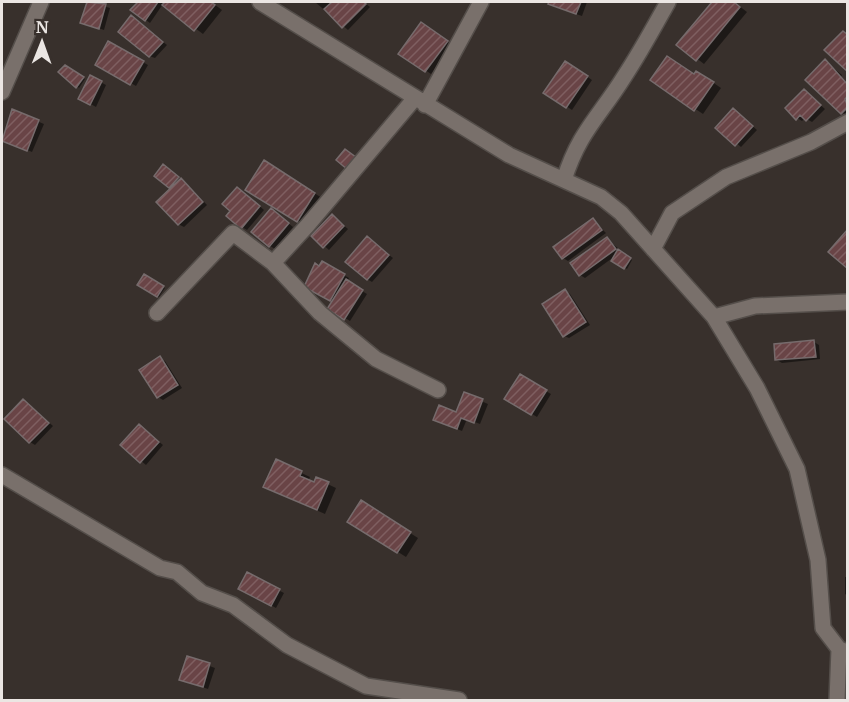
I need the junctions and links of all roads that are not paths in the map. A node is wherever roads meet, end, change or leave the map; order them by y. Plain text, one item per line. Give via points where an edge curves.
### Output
1 (41, 2) edge
2 (260, 2) edge
3 (481, 2) edge
4 (668, 2) edge
5 (2, 92) edge
6 (420, 101) junction
7 (848, 122) edge
8 (564, 180) junction
9 (653, 249) junction
10 (273, 263) junction
11 (848, 302) edge
12 (157, 314) dead end
13 (714, 317) junction
14 (438, 390) dead end
15 (2, 474) edge
16 (843, 650) edge
17 (366, 693) edge
18 (459, 700) edge
19 (837, 700) edge

1 - 5 street
2 - 6 street
3 - 6 street
4 - 8 street via 623,79 573,151
6 - 8 street via 509,155
6 - 10 street
7 - 9 street via 811,142 726,177 672,213
8 - 9 street via 601,197
9 - 13 street
10 - 12 street via 233,232
10 - 14 street via 320,313 376,359
11 - 13 street via 755,306
13 - 16 street via 757,388 797,469 818,560 823,628
15 - 17 street via 160,568 177,572 202,593 233,605 287,645
16 - 19 street
17 - 18 street

